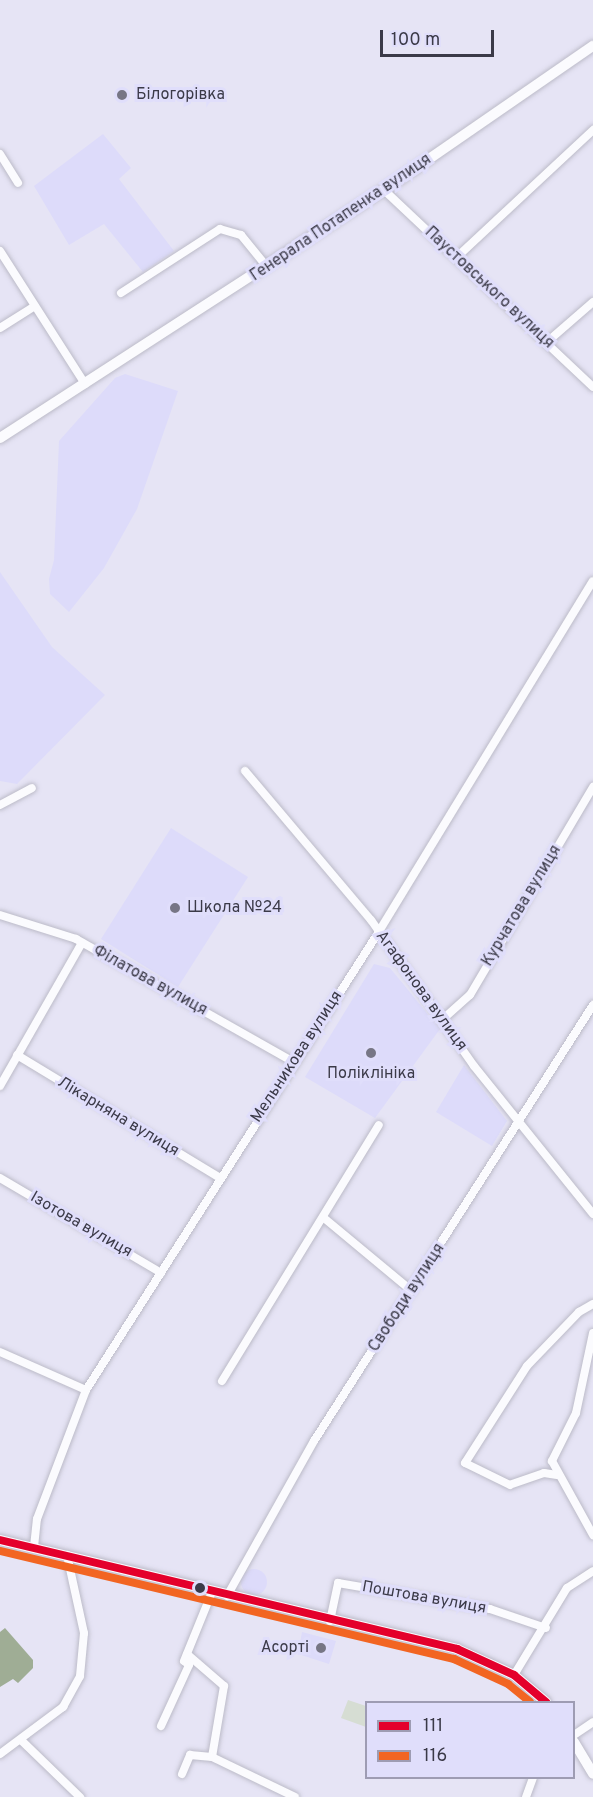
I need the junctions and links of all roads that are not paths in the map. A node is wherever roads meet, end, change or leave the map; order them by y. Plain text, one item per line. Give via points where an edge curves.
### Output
1 (593, 46) edge
2 (593, 129) edge
3 (0, 154) edge
4 (18, 183) dead end
5 (384, 190) junction
6 (0, 251) edge
7 (458, 256) junction
8 (267, 267) junction
9 (121, 293) dead end
10 (593, 302) edge
11 (35, 306) junction
12 (0, 328) edge
13 (547, 342) junction
14 (85, 384) junction
15 (593, 387) edge
16 (0, 438) edge
17 (593, 581) edge
18 (245, 771) dead end
19 (593, 787) edge
20 (32, 788) dead end
21 (0, 804) edge
22 (0, 915) edge
23 (378, 933) junction
24 (82, 943) junction
25 (593, 1005) edge
26 (443, 1019) junction
27 (17, 1055) junction
28 (293, 1062) junction
29 (0, 1086) edge
30 (518, 1122) junction
31 (379, 1125) dead end
32 (0, 1178) edge
33 (220, 1178) junction
34 (593, 1214) edge
35 (324, 1218) junction
36 (161, 1273) junction
37 (412, 1291) junction
38 (593, 1304) edge
39 (593, 1334) edge
40 (0, 1352) edge
41 (222, 1381) dead end
42 (86, 1390) junction
43 (557, 1475) junction
44 (593, 1534) edge
45 (0, 1540) edge
46 (34, 1547) junction
47 (67, 1555) junction
48 (593, 1571) edge
49 (212, 1592) junction
50 (227, 1596) junction
51 (330, 1621) junction
52 (546, 1628) junction
53 (187, 1654) junction
54 (514, 1675) junction
55 (545, 1701) edge
56 (593, 1722) edge
57 (161, 1726) dead end
58 (575, 1734) edge
59 (22, 1741) junction
60 (575, 1745) edge
61 (0, 1754) edge
62 (212, 1758) junction
63 (182, 1774) dead end
64 (593, 1774) edge
65 (533, 1779) edge
66 (80, 1797) edge
67 (295, 1797) edge
68 (526, 1797) edge

1 - 5 main road, Генерала Потапенка вулиця
2 - 7 street
3 - 4 street
5 - 7 street, Паустовського вулиця
5 - 8 main road, Генерала Потапенка вулиця
6 - 11 street
7 - 13 street, Паустовського вулиця
8 - 9 street via 242,236 220,229
8 - 14 main road, Генерала Потапенка вулиця
10 - 13 street
11 - 12 street
11 - 14 street
13 - 15 street, Паустовського вулиця
14 - 16 main road, Генерала Потапенка вулиця
17 - 23 street, Мельникова вулиця
18 - 23 street, Агафонова вулиця
19 - 26 street, Курчатова вулиця via 470,995
20 - 21 street
22 - 24 street, Філатова вулиця
23 - 26 street, Агафонова вулиця
23 - 28 street, Мельникова вулиця
24 - 27 street
24 - 28 street, Філатова вулиця
25 - 30 street, Свободи вулиця
26 - 30 street, Агафонова вулиця
27 - 29 street
27 - 33 street, Лікарняна вулиця
28 - 33 street, Мельникова вулиця
30 - 34 street, Агафонова вулиця
30 - 37 street, Свободи вулиця
31 - 35 street
32 - 36 street, Ізотова вулиця
33 - 36 street, Мельникова вулиця
35 - 37 street
35 - 41 street
36 - 42 street, Мельникова вулиця
37 - 50 street, Свободи вулиця via 314,1441
38 - 43 street via 579,1312 527,1366 465,1463 510,1485 544,1473
39 - 43 street via 576,1413 552,1454
40 - 42 street
42 - 46 street, Мельникова вулиця via 37,1519
43 - 44 street
45 - 46 main road
46 - 47 main road
47 - 49 main road
47 - 59 street via 85,1656 63,1707
48 - 52 street via 567,1588
49 - 50 main road
49 - 53 street
50 - 51 main road
51 - 52 street, Поштова вулиця via 338,1583 490,1609
51 - 54 main road via 457,1649
52 - 54 street
53 - 57 street via 189,1665
53 - 62 street via 224,1686
54 - 55 main road
56 - 58 street
59 - 61 street
59 - 66 street
60 - 64 main road
62 - 63 street via 190,1755
62 - 67 street
65 - 68 street

